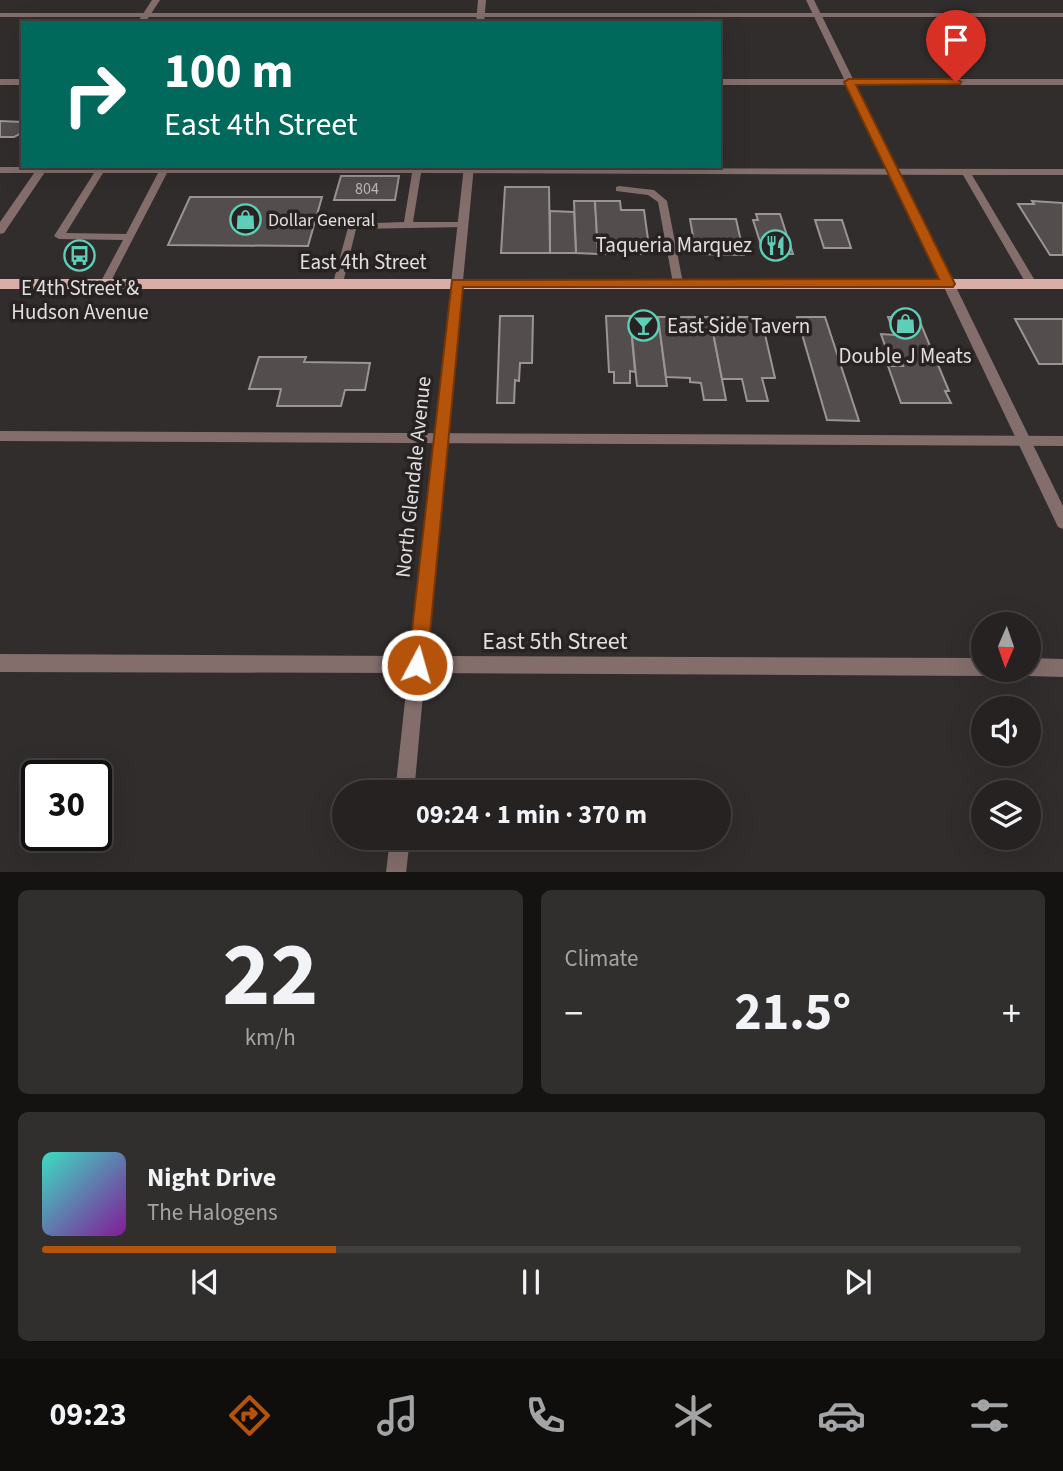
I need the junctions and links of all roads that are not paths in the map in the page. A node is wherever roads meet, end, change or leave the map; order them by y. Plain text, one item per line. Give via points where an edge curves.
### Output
1 (156, 0) edge
2 (482, 0) edge
3 (810, 0) edge
4 (0, 15) edge
5 (817, 15) junction
6 (1063, 15) edge
7 (144, 19) edge
8 (480, 19) edge
9 (0, 82) edge
10 (21, 82) edge
11 (721, 82) edge
12 (849, 82) junction
13 (1063, 82) edge
14 (43, 168) edge
15 (469, 169) edge
16 (0, 170) edge
17 (100, 170) junction
18 (164, 170) junction
19 (417, 171) junction
20 (893, 172) junction
21 (966, 172) junction
22 (1063, 172) edge
23 (619, 189) dead end
24 (461, 225) junction
25 (408, 226) junction
26 (0, 230) edge
27 (129, 237) junction
28 (338, 283) junction
29 (457, 283) junction
30 (678, 283) junction
31 (0, 284) edge
32 (948, 284) junction
33 (1032, 284) junction
34 (1063, 284) edge
35 (104, 285) junction
36 (0, 436) edge
37 (439, 439) junction
38 (1024, 441) junction
39 (1063, 441) edge
40 (1063, 522) edge
41 (0, 663) edge
42 (417, 665) junction
43 (971, 667) edge
44 (1041, 667) edge
45 (1063, 667) edge
46 (405, 780) edge
47 (399, 850) edge
48 (396, 872) edge

1 - 7 street
2 - 8 street
3 - 5 street
4 - 7 lane
5 - 6 lane
5 - 8 lane
5 - 12 street
7 - 8 lane
9 - 10 street
11 - 12 street
12 - 13 street
12 - 20 street
14 - 16 lane
14 - 17 lane
14 - 26 street
15 - 19 lane
15 - 20 lane
15 - 24 street, North Glendale Avenue
17 - 18 lane
17 - 27 lane via 59,236
18 - 19 lane
18 - 27 lane
19 - 25 lane
20 - 21 lane
20 - 32 street
21 - 22 lane
21 - 33 lane
23 - 30 lane via 651,192 662,201
24 - 25 lane
24 - 29 street, North Glendale Avenue
25 - 28 lane via 352,226
27 - 35 lane
28 - 29 main road, East 4th Street
28 - 35 main road, East 4th Street
29 - 30 main road, East 4th Street
29 - 37 street, North Glendale Avenue
30 - 32 main road, East 4th Street
31 - 35 main road, East 4th Street
32 - 33 main road, East 4th Street
32 - 38 street
33 - 34 main road, East 4th Street
36 - 37 lane
37 - 38 lane
37 - 42 street, North Glendale Avenue
38 - 39 lane
38 - 40 street
41 - 42 street, East 5th Street
42 - 43 street, East 5th Street
42 - 46 street, North Glendale Avenue
44 - 45 street
47 - 48 street

